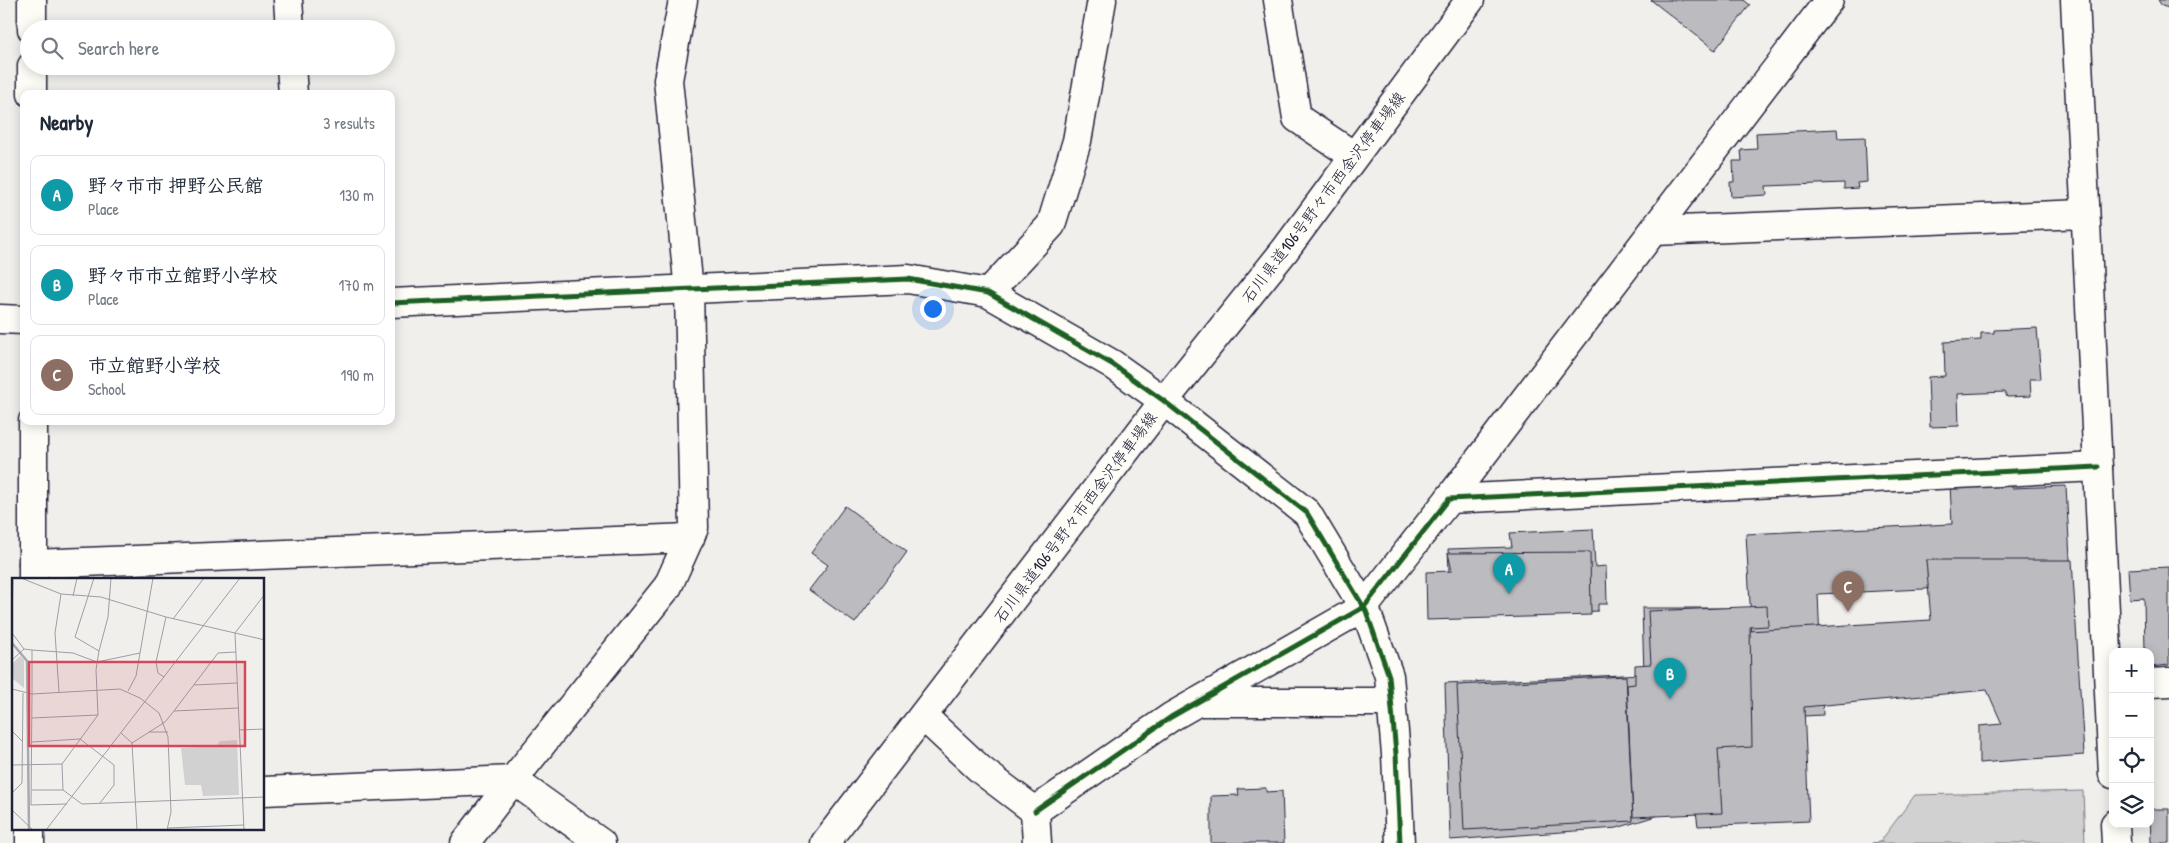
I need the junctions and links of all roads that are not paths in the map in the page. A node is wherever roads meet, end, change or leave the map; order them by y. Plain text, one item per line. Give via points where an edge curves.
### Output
1 (32, 0) edge
2 (288, 0) edge
3 (683, 0) edge
4 (1102, 0) edge
5 (1278, 0) edge
6 (1470, 0) edge
7 (1830, 0) edge
8 (2075, 0) edge
9 (32, 20) edge
10 (289, 20) edge
11 (32, 75) edge
12 (292, 75) edge
13 (32, 90) edge
14 (293, 90) edge
15 (1354, 156) junction
16 (2085, 214) junction
17 (1654, 231) junction
18 (689, 291) junction
19 (988, 293) junction
20 (395, 303) edge
21 (1164, 401) junction
22 (33, 425) edge
23 (2098, 467) junction
24 (1449, 500) junction
25 (690, 538) junction
26 (33, 572) edge
27 (1364, 607) junction
28 (2109, 651) edge
29 (2169, 682) edge
30 (2154, 683) edge
31 (2111, 693) edge
32 (1197, 702) junction
33 (1392, 702) junction
34 (923, 716) junction
35 (2112, 738) edge
36 (513, 780) junction
37 (265, 791) edge
38 (1035, 811) junction
39 (2115, 828) edge
40 (30, 830) edge
41 (30, 843) edge
42 (465, 843) edge
43 (601, 843) edge
44 (825, 843) edge
45 (1037, 843) edge
46 (1400, 843) edge
47 (2116, 843) edge

1 - 9 street
2 - 10 street
3 - 18 street via 668,80
4 - 19 street via 1077,141 1050,226
5 - 15 street via 1297,118
6 - 15 street, 石川県道106号野々市西金沢停車場線
7 - 17 street
8 - 16 street
11 - 13 street
12 - 14 street
15 - 21 street, 石川県道106号野々市西金沢停車場線 via 1285,250
16 - 17 street
16 - 23 street
17 - 24 street
18 - 19 street via 908,279
18 - 20 street
18 - 25 street via 694,528
19 - 21 street via 1112,364
21 - 27 street via 1306,513
21 - 34 street, 石川県道106号野々市西金沢停車場線
22 - 26 street
23 - 24 street
23 - 28 street
24 - 27 street
25 - 26 street
25 - 36 street via 668,586
27 - 32 street
27 - 33 street via 1389,676
29 - 30 street
31 - 35 street
32 - 33 street
32 - 38 street
33 - 46 street
34 - 38 street via 981,770
34 - 44 street, 石川県道106号野々市西金沢停車場線
36 - 37 street
36 - 42 street
36 - 43 street
38 - 45 street
39 - 47 street
40 - 41 street

